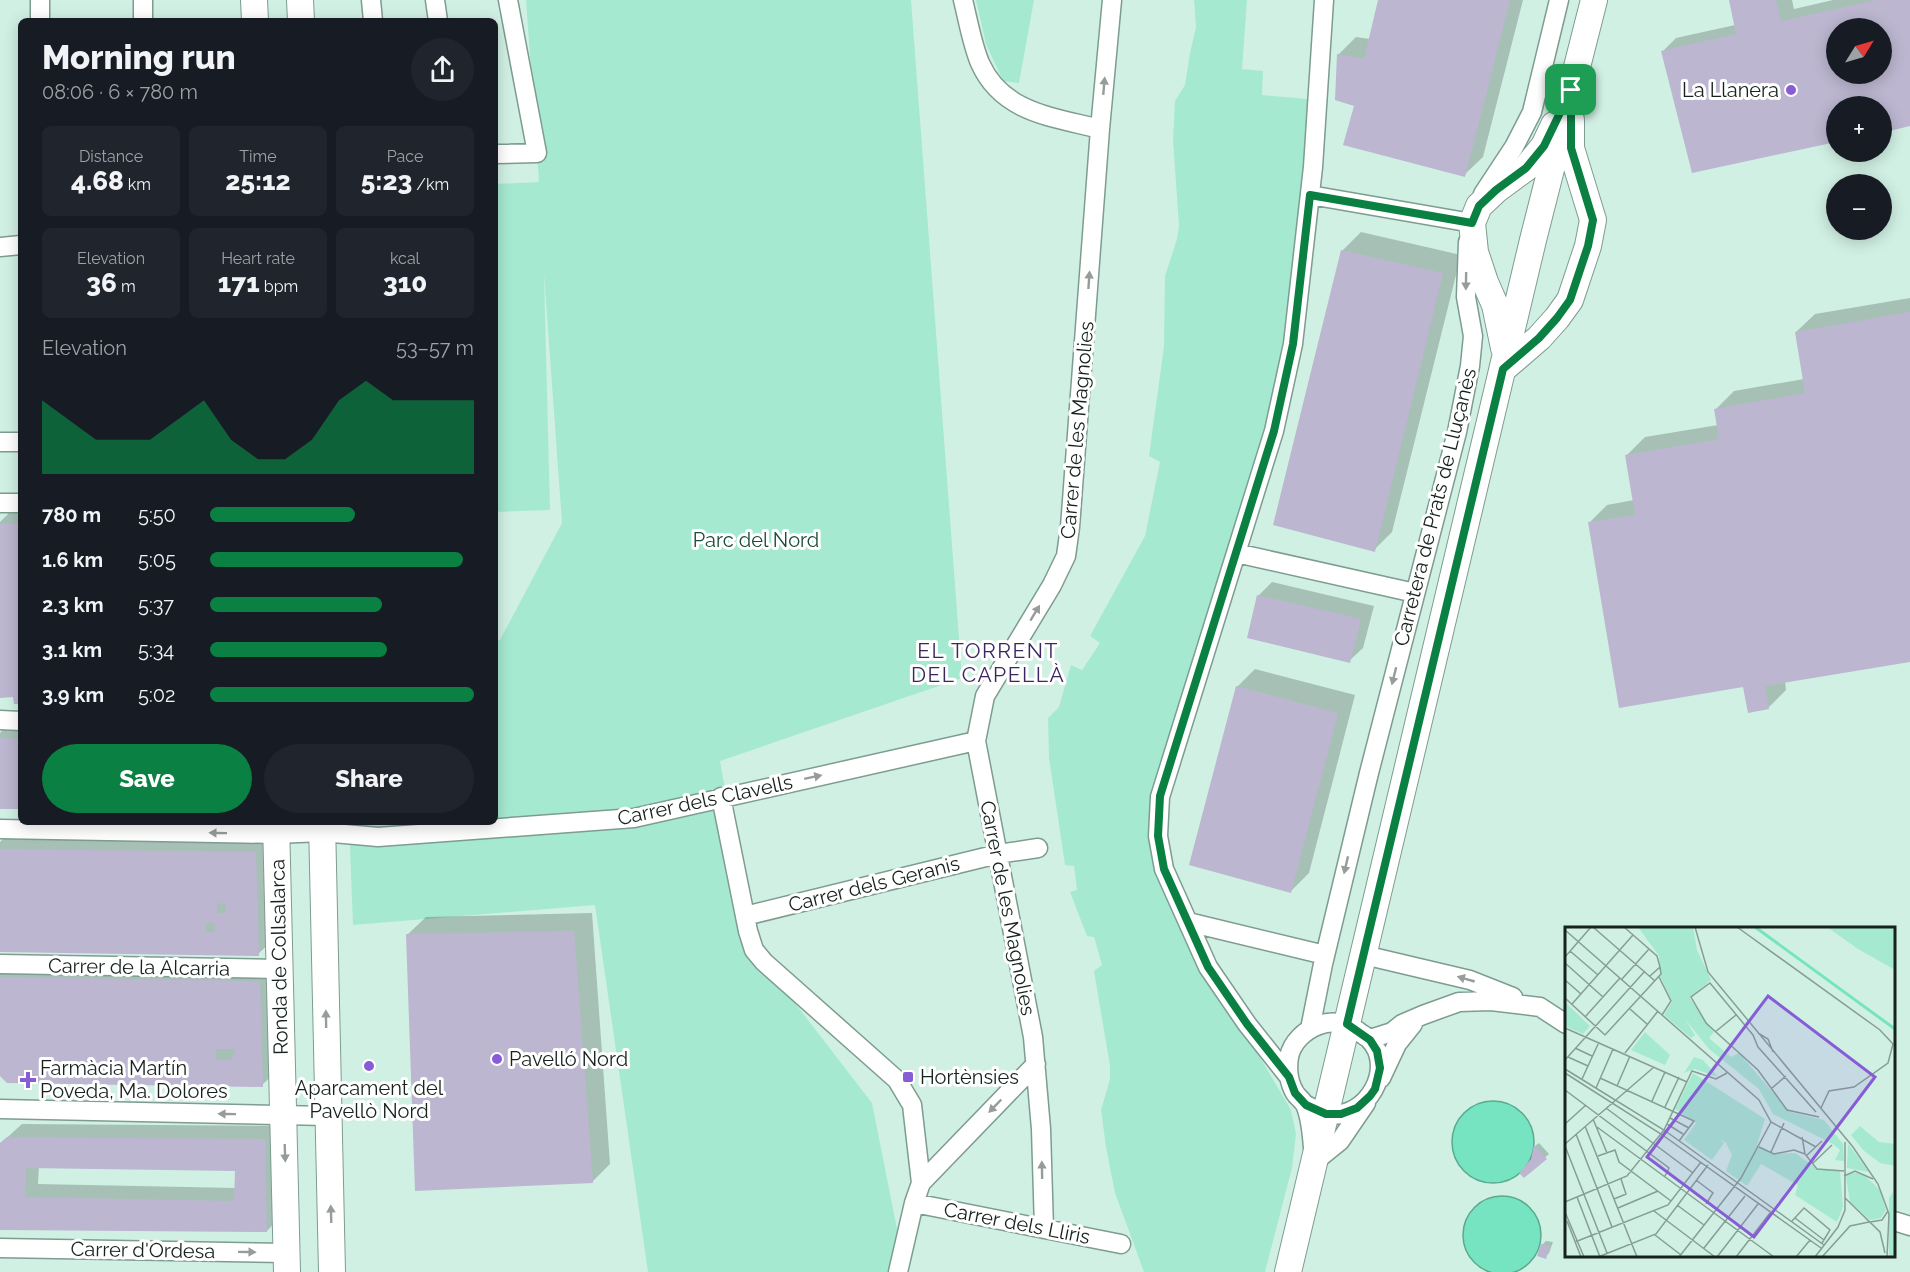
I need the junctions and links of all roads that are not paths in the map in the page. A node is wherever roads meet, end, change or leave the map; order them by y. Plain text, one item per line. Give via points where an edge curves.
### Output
1 (40, 0) edge
2 (143, 0) edge
3 (254, 0) edge
4 (300, 0) edge
5 (371, 0) edge
6 (435, 0) edge
7 (508, 0) edge
8 (963, 0) edge
9 (1112, 0) edge
10 (1324, 0) edge
11 (1559, 0) edge
12 (1594, 0) edge
13 (40, 18) edge
14 (143, 18) edge
15 (255, 18) edge
16 (301, 18) edge
17 (373, 18) edge
18 (438, 18) edge
19 (1571, 90) junction
20 (1100, 129) junction
21 (498, 154) edge
22 (1551, 169) junction
23 (1496, 190) junction
24 (1310, 195) junction
25 (1589, 208) junction
26 (1472, 223) junction
27 (18, 245) edge
28 (0, 248) edge
29 (1503, 369) junction
30 (0, 442) edge
31 (18, 442) edge
32 (0, 503) edge
33 (18, 503) edge
34 (1236, 553) junction
35 (1415, 593) junction
36 (0, 720) edge
37 (18, 720) edge
38 (976, 741) junction
39 (721, 797) junction
40 (322, 827) edge
41 (276, 828) edge
42 (0, 829) edge
43 (1038, 848) dead end
44 (998, 854) junction
45 (746, 916) junction
46 (1188, 922) junction
47 (1325, 955) junction
48 (1364, 955) junction
49 (0, 964) edge
50 (279, 969) junction
51 (1540, 1007) junction
52 (1423, 1015) junction
53 (1565, 1023) edge
54 (1347, 1024) junction
55 (1310, 1029) junction
56 (1370, 1040) junction
57 (1035, 1064) junction
58 (1289, 1077) junction
59 (1373, 1093) junction
60 (0, 1109) edge
61 (1316, 1109) junction
62 (284, 1115) junction
63 (328, 1116) junction
64 (1314, 1162) junction
65 (921, 1183) junction
66 (914, 1203) junction
67 (1895, 1222) edge
68 (1910, 1226) edge
69 (1044, 1229) junction
70 (1121, 1244) dead end
71 (0, 1248) edge
72 (287, 1262) edge
73 (332, 1272) edge
74 (898, 1272) edge
75 (1288, 1272) edge

1 - 13 street
2 - 14 street
3 - 15 street
4 - 16 street
5 - 17 street
6 - 18 street
7 - 21 street via 537,153
8 - 20 street via 979,62 997,90 1015,104 1039,114
20 -> 9 street, Carrer de les Magnolies
10 - 24 street
11 - 26 street, Carretera de Prats de Lluçanès via 1532,112 1474,207
12 - 19 street, Carretera de Prats de Lluçanès
19 - 22 street, Carretera de Prats de Lluçanès
19 - 23 street via 1544,146 1526,168
19 - 25 street via 1571,148
38 -> 20 street, Carrer de les Magnolies via 985,696 1066,556
22 - 23 street via 1534,171
22 - 25 street via 1566,177
22 - 29 street, Carretera de Prats de Lluçanès
23 - 26 street via 1479,206
24 - 26 street
24 - 34 street via 1293,344 1274,431
25 - 29 street via 1593,220 1588,246 1570,300 1539,338
26 - 29 street via 1475,252 1501,327
26 -> 35 street, Carretera de Prats de Lluçanès via 1466,249 1466,297 1473,336 1470,366
27 - 28 street
29 - 48 street, Carretera de Prats de Lluçanès
30 - 31 street
32 - 33 street
34 - 35 street
34 - 46 street via 1160,796 1158,836 1164,869
35 -> 47 street, Carretera de Prats de Lluçanès
36 - 37 street
39 -> 38 street, Carrer dels Clavells
38 - 44 street, Carrer de les Magnolies
39 - 40 street, Carrer dels Clavells via 634,818 378,837
39 - 45 street
40 - 41 street, Carrer dels Clavells
63 -> 40 street
41 -> 42 street, Carrer dels Clavells
41 - 50 street, Ronda de Collsalarca
43 - 44 street, Carrer dels Geranis
44 - 45 street, Carrer dels Geranis
44 - 57 street, Carrer de les Magnolies
45 - 65 street via 754,950 764,962 904,1090 912,1105
46 - 47 street
46 - 58 street via 1208,967
47 - 55 street, Carretera de Prats de Lluçanès
51 -> 48 street via 1470,980
48 - 54 street, Carretera de Prats de Lluçanès
49 - 50 street, Carrer de la Alcarria
50 - 62 street, Ronda de Collsalarca
51 - 52 street via 1459,1002
51 - 53 street
52 - 56 street
52 - 59 street via 1398,1044
54 - 55 street via 1327,1023
54 - 56 street
54 - 61 street, Carretera de Prats de Lluçanès
55 - 58 street, Carretera de Prats de Lluçanès via 1292,1048
56 - 59 street via 1380,1068
57 -> 65 street
69 -> 57 street, Carrer de les Magnolies
58 - 61 street via 1295,1093
59 - 61 street via 1357,1108 1341,1114
59 - 64 street via 1340,1141
62 -> 60 street
61 - 64 street, Carretera de Prats de Lluçanès
62 - 63 street
62 -> 72 street, Ronda de Collsalarca
73 -> 63 street
64 - 75 street, Carretera de Prats de Lluçanès
65 - 66 street
66 - 69 street, Carrer dels Lliris
66 - 74 street
67 - 68 street
69 - 70 street, Carrer dels Lliris
71 -> 72 street, Carrer d'Ordesa

